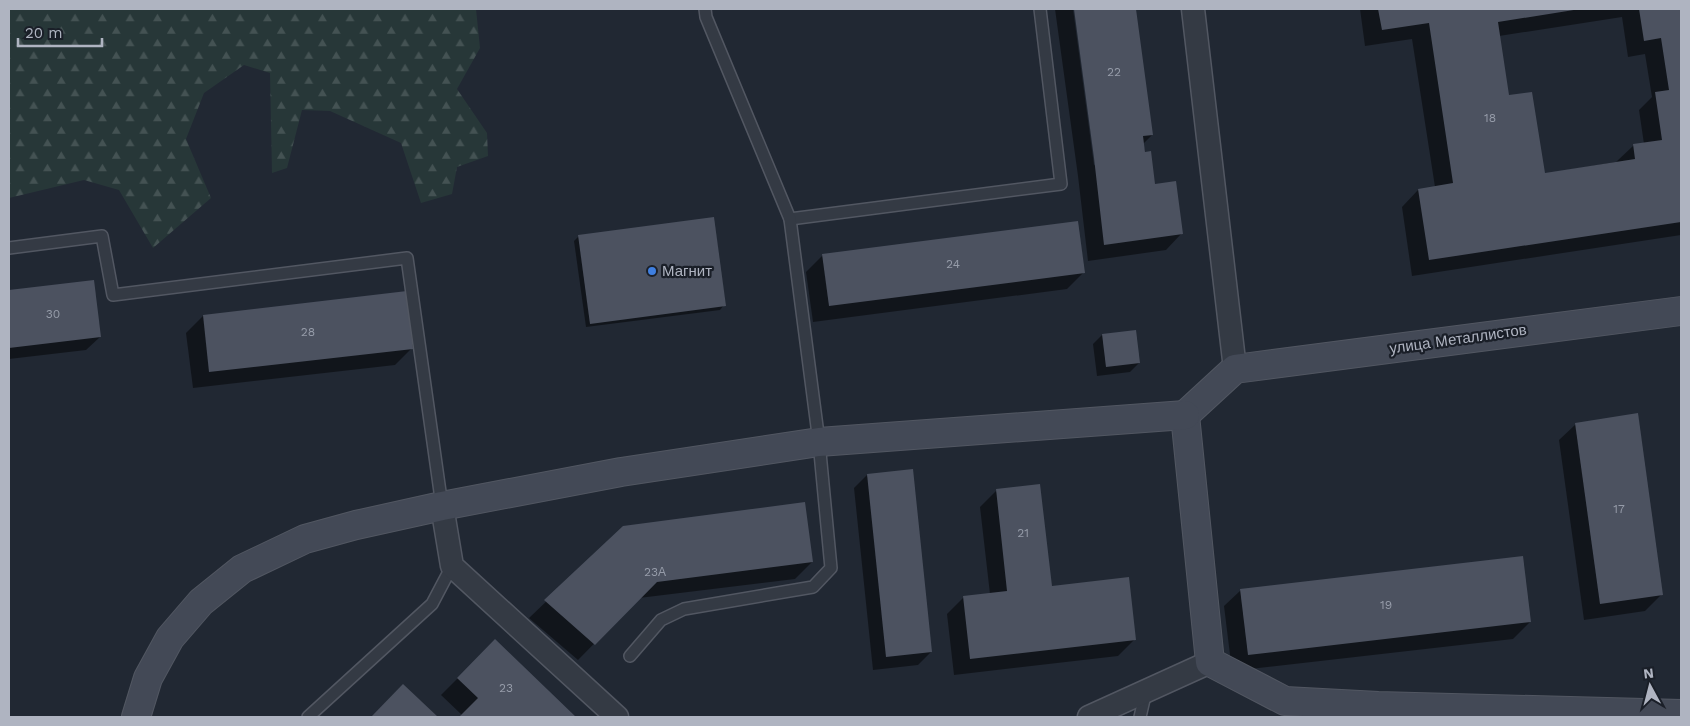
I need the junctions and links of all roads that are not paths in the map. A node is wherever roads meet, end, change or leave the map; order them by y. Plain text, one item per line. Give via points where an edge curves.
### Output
1 (705, 9) edge
2 (1040, 9) edge
3 (1193, 9) edge
4 (790, 219) junction
5 (9, 248) edge
6 (1681, 311) edge
7 (1235, 369) junction
8 (1185, 415) junction
9 (819, 442) junction
10 (442, 506) junction
11 (452, 566) junction
12 (630, 656) dead end
13 (1210, 662) junction
14 (1146, 691) junction
15 (1427, 712) edge
16 (1681, 714) edge
17 (136, 717) edge
18 (308, 717) edge
19 (617, 717) edge
20 (1089, 717) edge
21 (1140, 717) edge

1 - 4 lane
2 - 4 lane via 1061,184
3 - 7 street
4 - 9 lane
5 - 10 lane via 102,236 113,296 407,258
6 - 7 main road, улица Металлистов
7 - 8 main road
8 - 9 main road
8 - 13 main road
9 - 10 main road via 621,472
9 - 12 lane via 831,568 813,587 684,609 661,620
10 - 11 street
10 - 17 main road via 305,539 242,569 201,602 170,638 148,678
11 - 18 lane via 432,604
11 - 19 street
13 - 14 street
13 - 15 main road via 1285,701
14 - 20 street
14 - 21 lane
15 - 16 main road

